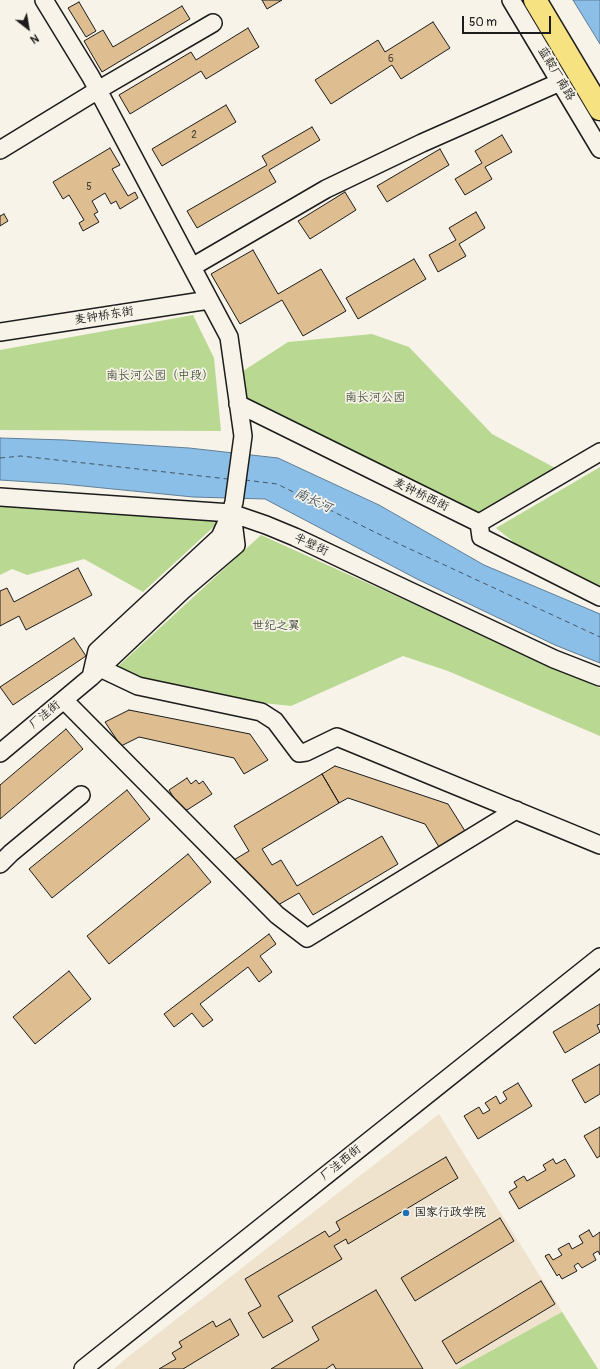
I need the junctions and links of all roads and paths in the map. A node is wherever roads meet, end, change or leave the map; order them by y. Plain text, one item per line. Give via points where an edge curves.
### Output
1 (44, 0) edge
2 (511, 0) edge
3 (534, 0) edge
4 (213, 23) dead end
5 (560, 82) junction
6 (98, 90) junction
7 (600, 109) edge
8 (600, 149) edge
9 (0, 150) edge
10 (192, 267) junction
11 (209, 300) junction
12 (0, 332) edge
13 (238, 404) junction
14 (600, 452) edge
15 (0, 497) edge
16 (233, 507) junction
17 (478, 523) junction
18 (600, 597) edge
19 (95, 673) junction
20 (600, 677) edge
21 (64, 700) junction
22 (0, 753) edge
23 (82, 795) dead end
24 (516, 810) junction
25 (600, 845) edge
26 (0, 864) edge
27 (600, 957) edge
28 (83, 1369) edge

1 - 6 street
2 - 5 street, 蓝靛厂南路
3 - 7 highway, 蓝靛厂南路
4 - 6 street
5 - 8 street, 蓝靛厂南路
5 - 10 street via 326,189
6 - 9 street
6 - 10 street
10 - 11 street
11 - 12 street, 麦钟桥东街
11 - 13 street via 229,337
13 - 16 street via 242,436
13 - 17 street, 麦钟桥西街
14 - 17 street
15 - 16 street, 半壁街
16 - 19 street, 厂洼街 via 236,545 182,591
16 - 20 street, 半壁街 via 266,525 554,659
17 - 18 street via 481,537
19 - 21 street, 厂洼街
19 - 24 street via 138,686 261,712 275,721 299,753 337,737
21 - 22 street, 厂洼街
21 - 24 street via 276,915 307,938
23 - 26 street
24 - 25 street
27 - 28 street, 厂洼西街

